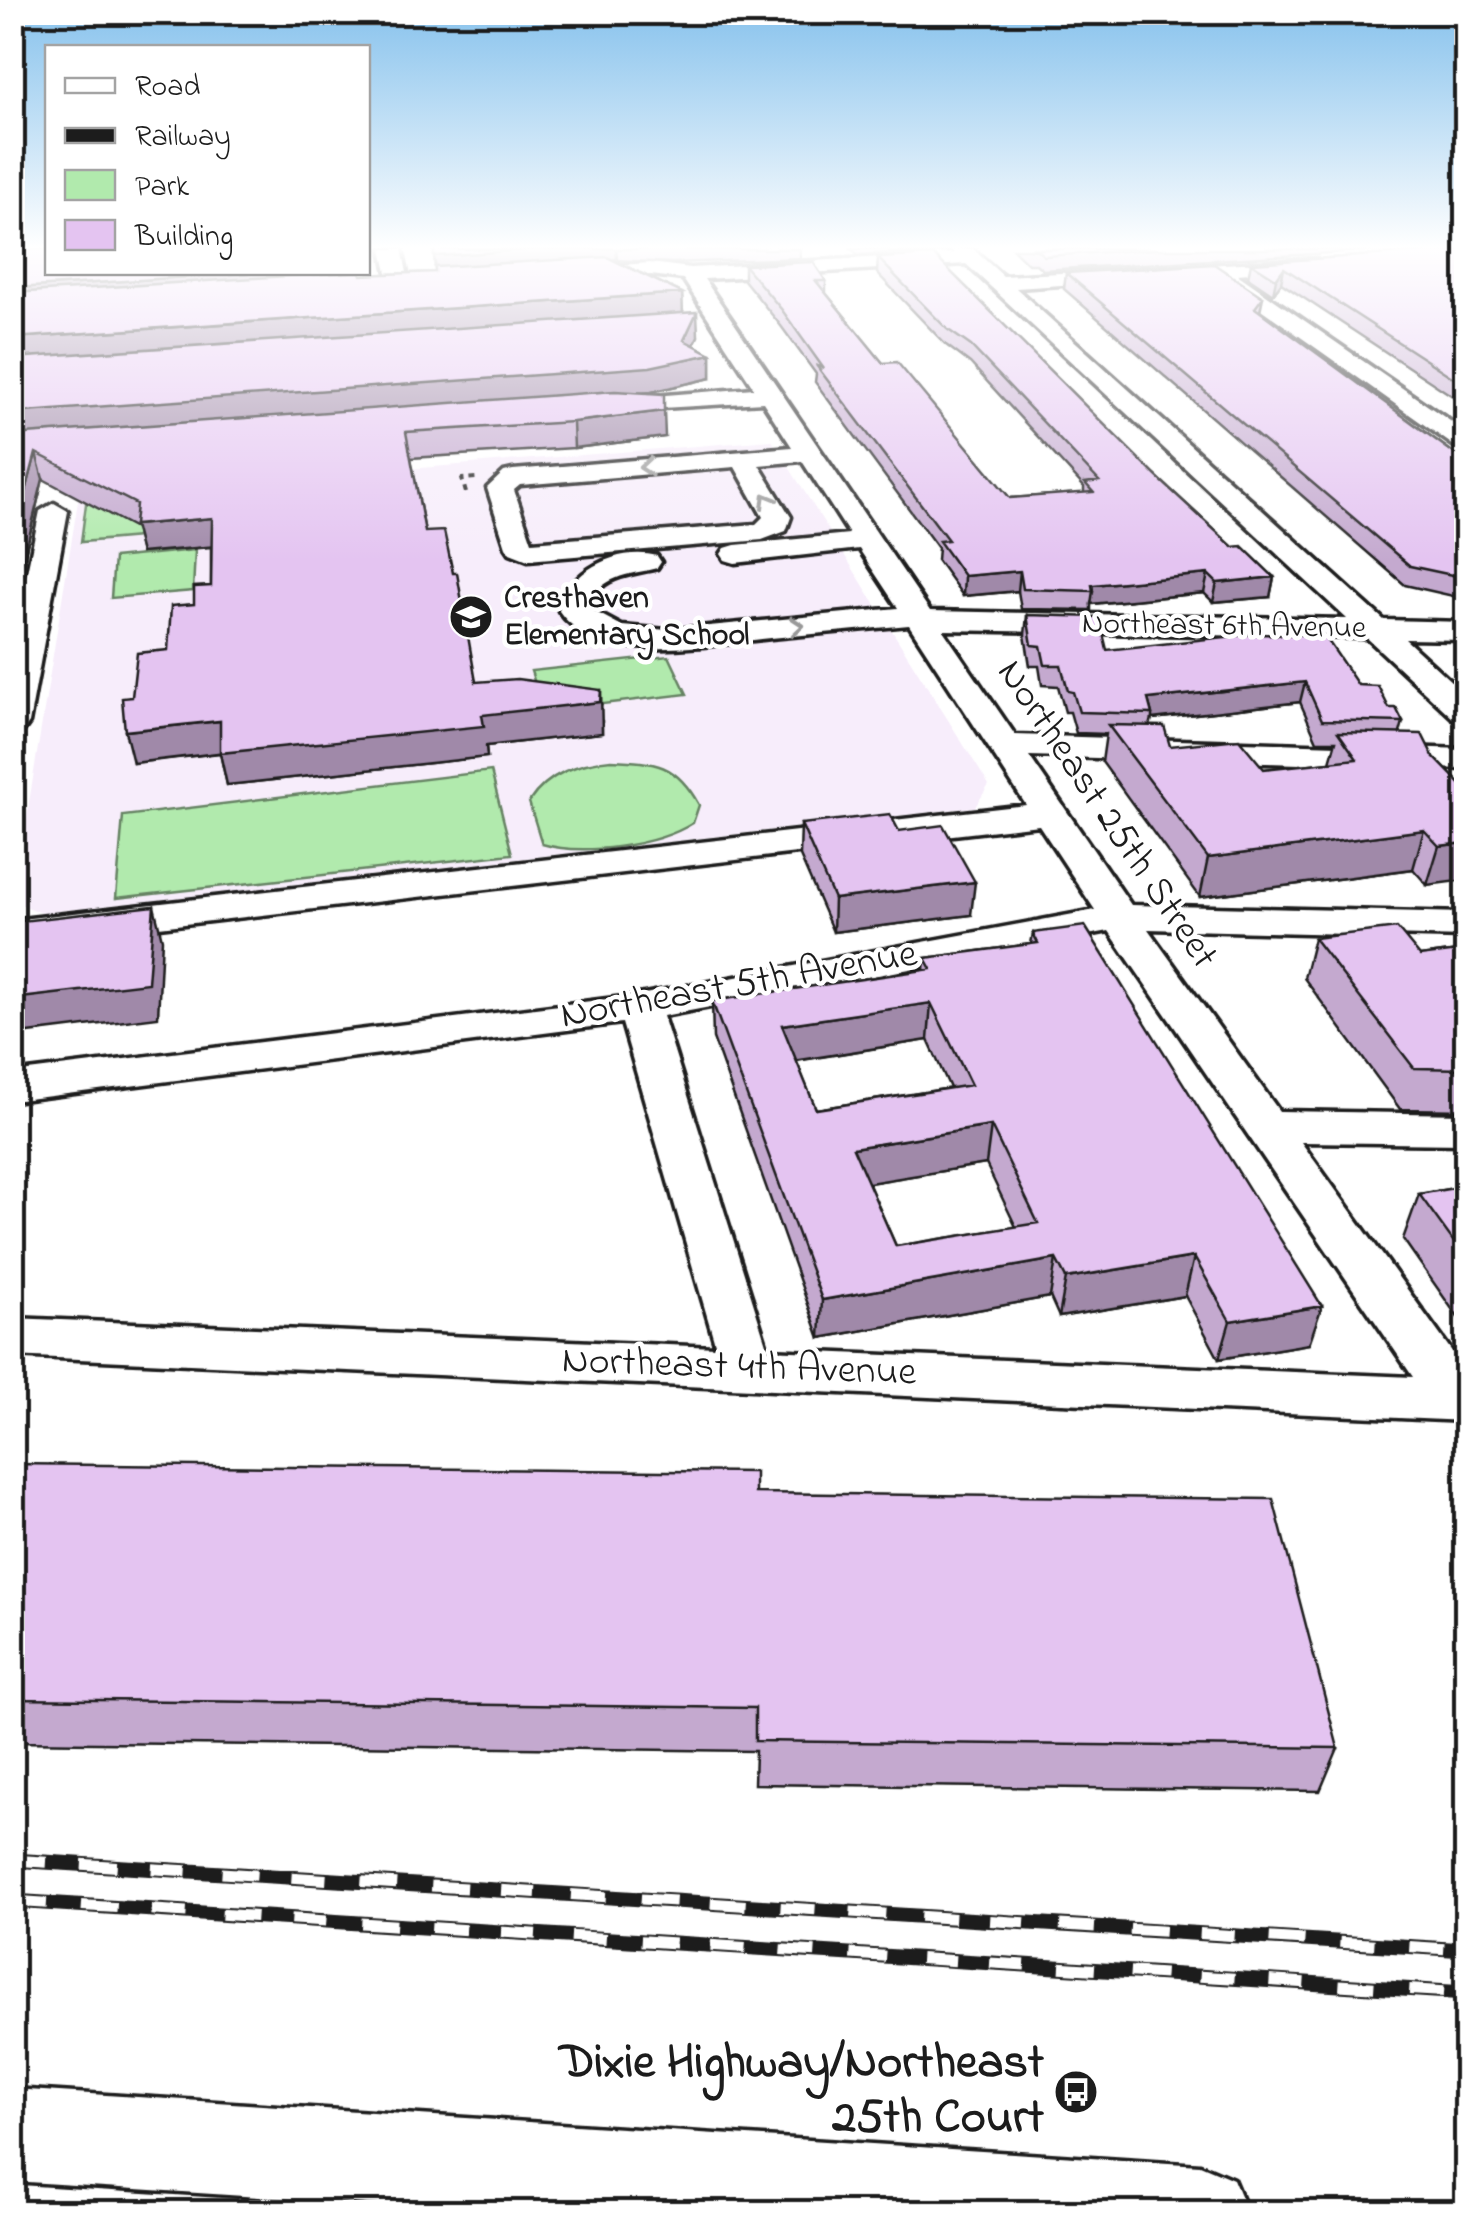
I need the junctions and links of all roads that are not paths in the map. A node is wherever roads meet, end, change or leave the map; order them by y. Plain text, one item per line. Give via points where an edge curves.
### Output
1 (737, 353) edge
2 (1074, 353) edge
3 (1337, 353) edge
4 (770, 394) junction
5 (576, 408) edge
6 (1466, 443) edge
7 (809, 452) junction
8 (743, 458) junction
9 (54, 512) dead end
10 (868, 540) junction
11 (26, 585) edge
12 (919, 617) junction
13 (1378, 630) junction
14 (1466, 631) edge
15 (1466, 712) edge
16 (12, 724) edge
17 (1005, 746) junction
18 (1449, 758) edge
19 (1466, 793) edge
20 (1049, 813) junction
21 (1119, 917) junction
22 (1466, 925) edge
23 (12, 932) edge
24 (639, 1008) junction
25 (12, 1087) edge
26 (1266, 1126) junction
27 (1466, 1128) edge
28 (12, 1336) edge
29 (748, 1369) junction
30 (1462, 1399) edge
31 (12, 2134) edge
32 (900, 2202) edge
33 (1200, 2212) edge

1 - 4 street, Northeast 25th Street
2 - 13 street
3 - 6 street
4 - 5 street
4 - 7 street, Northeast 25th Street
7 - 8 street
7 - 10 street, Northeast 25th Street
8 -> 8 street via 513,478 500,488 520,546 528,551 762,532 777,518
9 - 11 street
10 - 12 street, Northeast 25th Street
10 -> 12 street, Northeast 6th Avenue via 625,564 592,577 575,594 574,611 591,627 626,638 667,639
11 - 16 street
12 - 13 street, Northeast 6th Avenue
12 - 17 street, Northeast 25th Street
13 - 14 street, Northeast 6th Avenue
13 - 15 street
17 - 18 street
17 - 20 street, Northeast 25th Street
18 - 19 street
20 - 21 street, Northeast 25th Street
20 - 23 street
21 - 22 street, Northeast 5th Avenue
21 - 24 street, Northeast 5th Avenue
21 - 26 street, Northeast 25th Street
24 - 25 street, Northeast 5th Avenue
24 - 29 street
26 - 27 street
26 - 30 street, Northeast 25th Street
28 - 29 street, Northeast 4th Avenue
29 - 30 street, Northeast 4th Avenue
31 - 32 main road
32 - 33 main road

